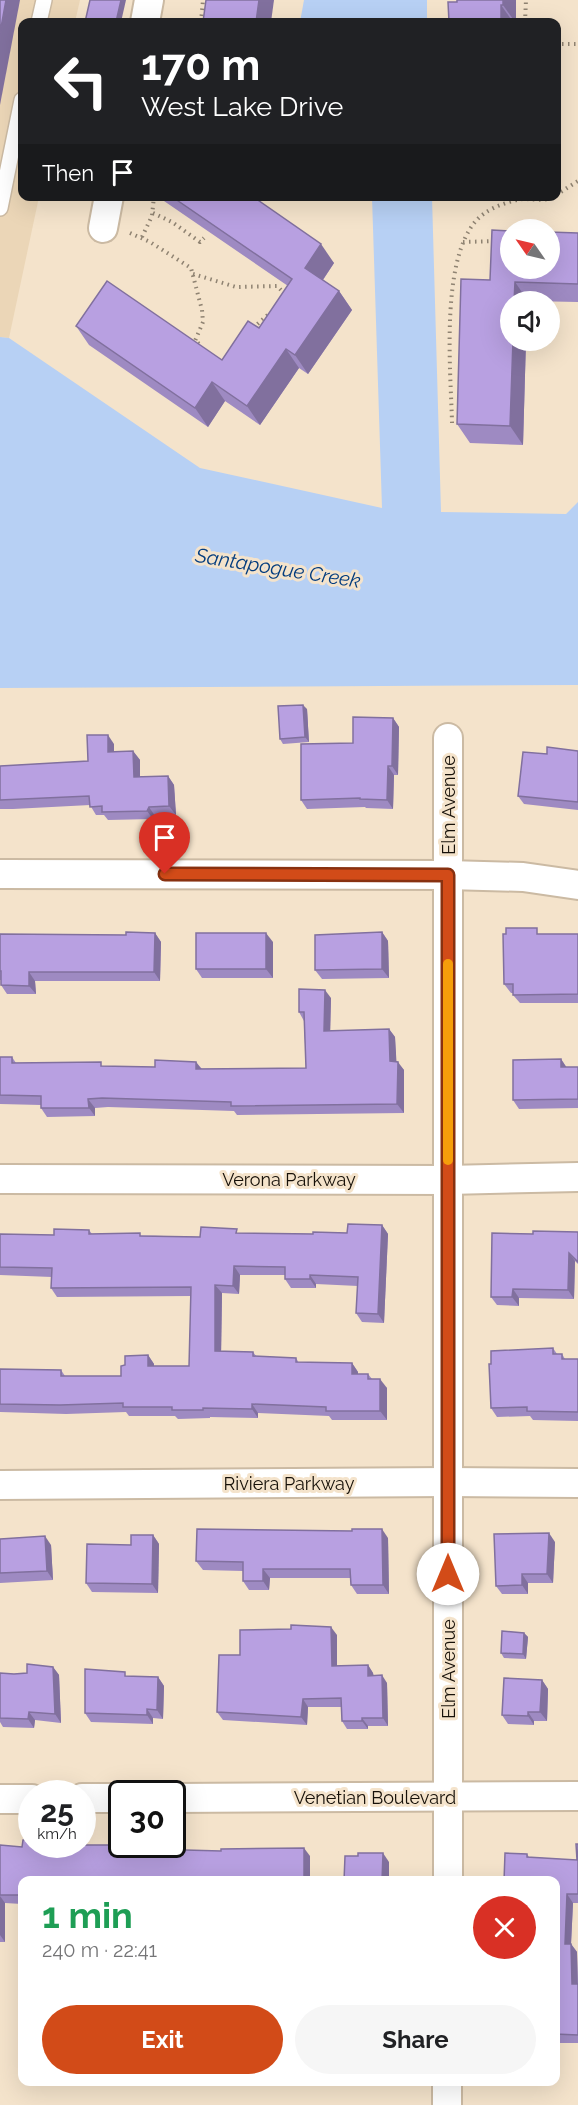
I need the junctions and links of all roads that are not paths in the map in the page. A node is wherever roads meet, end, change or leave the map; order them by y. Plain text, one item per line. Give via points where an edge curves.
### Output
1 (44, 0) edge
2 (149, 0) edge
3 (40, 18) edge
4 (146, 18) edge
5 (18, 120) edge
6 (108, 201) edge
7 (0, 208) edge
8 (103, 228) road end
9 (448, 738) dead end
10 (0, 874) edge
11 (448, 875) junction
12 (578, 885) edge
13 (578, 1178) edge
14 (0, 1179) edge
15 (448, 1180) junction
16 (448, 1482) junction
17 (578, 1483) edge
18 (0, 1485) edge
19 (578, 1796) edge
20 (448, 1797) junction
21 (18, 1798) edge
22 (186, 1798) edge
23 (0, 1799) edge
24 (448, 1876) edge
25 (447, 2086) edge
26 (447, 2105) edge

1 - 3 lane
2 - 4 street
5 - 7 lane
6 - 8 street
9 - 11 street, Elm Avenue
10 - 11 street
11 - 12 street via 523,877
11 - 15 street, Elm Avenue
13 - 15 street, Verona Parkway
14 - 15 street, Verona Parkway
15 - 16 street, Elm Avenue
16 - 17 street, Riviera Parkway
16 - 18 street, Riviera Parkway
16 - 20 street, Elm Avenue
19 - 20 street, Venetian Boulevard
20 - 22 street, Venetian Boulevard
20 - 24 street, Elm Avenue
21 - 23 street
25 - 26 street

